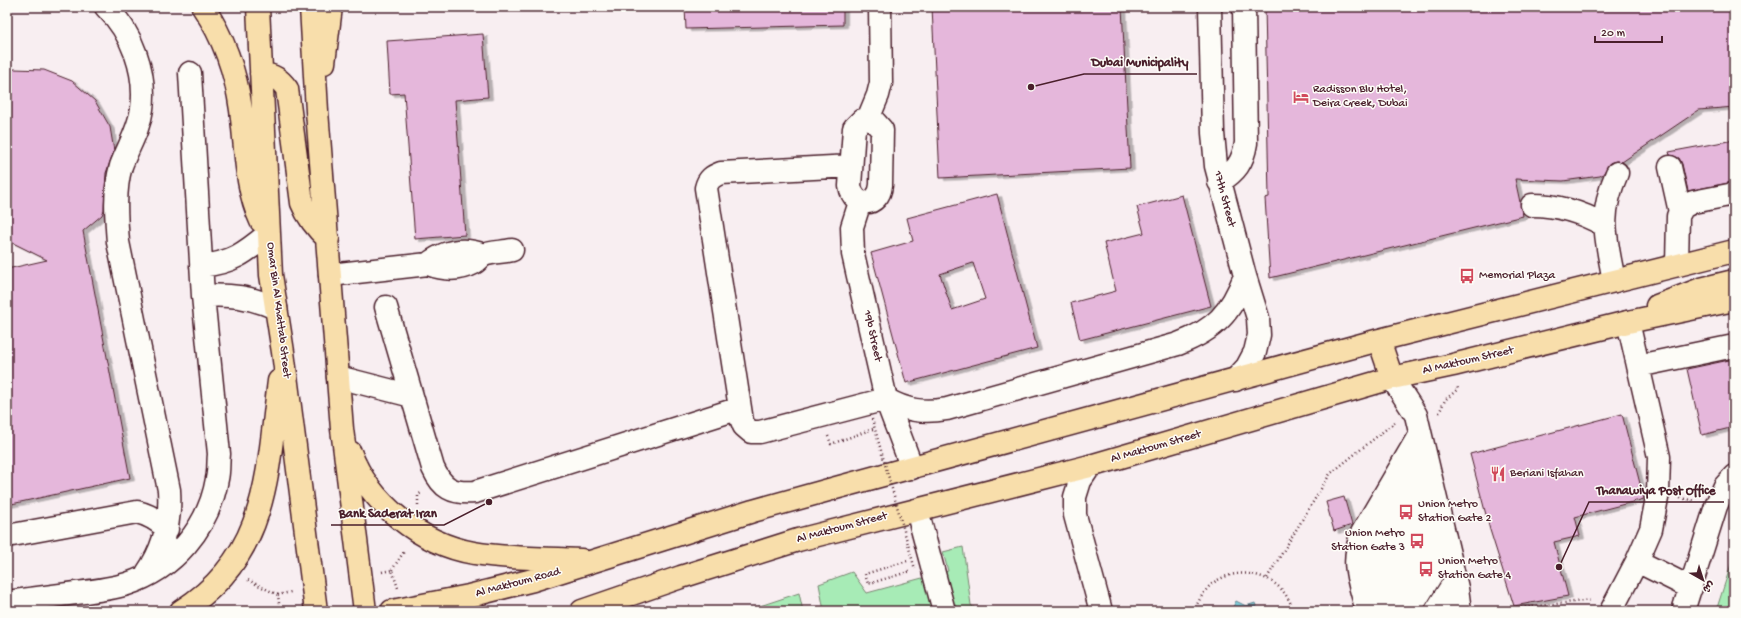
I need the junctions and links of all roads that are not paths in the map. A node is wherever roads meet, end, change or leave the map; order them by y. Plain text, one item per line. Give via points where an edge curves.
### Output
1 (106, 7) edge
2 (203, 7) edge
3 (258, 7) edge
4 (311, 7) edge
5 (331, 7) edge
6 (880, 7) edge
7 (1210, 7) edge
8 (1244, 7) edge
9 (190, 73) dead end
10 (261, 74) junction
11 (317, 111) junction
12 (868, 119) junction
13 (851, 166) junction
14 (1670, 167) dead end
15 (1617, 173) dead end
16 (1219, 182) junction
17 (1734, 194) edge
18 (860, 202) junction
19 (1532, 205) dead end
20 (1680, 212) junction
21 (1604, 225) junction
22 (268, 234) junction
23 (328, 239) junction
24 (512, 250) dead end
25 (1734, 251) edge
26 (1677, 265) junction
27 (201, 266) junction
28 (330, 275) junction
29 (1245, 276) junction
30 (1614, 281) junction
31 (1734, 281) edge
32 (203, 296) junction
33 (1734, 300) edge
34 (386, 307) dead end
35 (276, 308) junction
36 (1628, 322) junction
37 (1379, 340) junction
38 (1734, 346) edge
39 (283, 352) junction
40 (1638, 366) junction
41 (338, 377) junction
42 (1392, 378) junction
43 (1235, 380) junction
44 (412, 396) junction
45 (886, 399) junction
46 (740, 408) junction
47 (1418, 424) junction
48 (342, 429) junction
49 (1427, 462) junction
50 (1090, 466) junction
51 (912, 468) junction
52 (1734, 476) edge
53 (1433, 488) junction
54 (917, 510) junction
55 (1440, 519) junction
56 (167, 529) junction
57 (7, 536) edge
58 (1447, 549) junction
59 (596, 561) junction
60 (1637, 561) junction
61 (145, 576) junction
62 (1358, 577) junction
63 (1455, 581) junction
64 (1691, 588) junction
65 (7, 602) edge
66 (1614, 604) edge
67 (1366, 606) edge
68 (181, 611) edge
69 (316, 611) edge
70 (365, 611) edge
71 (392, 611) edge
72 (582, 611) edge
73 (944, 611) edge
74 (1101, 611) edge
75 (1384, 611) edge
76 (1409, 611) edge
77 (1436, 611) edge
78 (1460, 611) edge
79 (1684, 611) edge

1 - 56 street via 116,17 133,45 142,76 142,109 133,141 121,167 116,217 118,242 169,490 171,509
2 - 22 main road via 226,49 235,79 251,196
3 - 10 main road, Omar Bin Al Khattab Street
4 - 11 main road
5 - 11 main road
6 - 12 street via 881,83
7 - 16 street, 17th Street via 1212,133
8 - 16 street via 1246,143 1239,167
9 - 27 street
10 - 22 main road, Omar Bin Al Khattab Street
10 - 23 main road via 272,75 281,80 287,89 302,203 317,229
11 - 23 main road
12 - 13 street via 862,120 854,128
12 - 18 street via 874,120 882,130 880,192 872,201
13 - 18 street via 851,193
13 - 46 street via 721,173 707,182
14 - 20 street
15 - 21 street via 1605,206
16 - 29 street, 17th Street
17 - 20 street via 1688,204
18 - 45 street, 19b Street via 852,227 853,254
19 - 21 street via 1570,209 1588,215
20 - 26 street
21 - 30 street
22 - 27 street via 243,254 229,261
22 - 35 main road, Omar Bin Al Khattab Street
23 - 28 main road
24 - 28 street via 484,255 461,250 438,256 428,264
25 - 26 main road
26 - 30 main road
27 - 32 street
28 - 41 main road
29 - 43 street, 17th Street via 1258,318 1259,335 1255,352 1247,367
29 - 45 street via 1228,312 1214,326 1178,344 932,411 906,409
30 - 37 main road
31 - 36 main road via 1667,301
32 - 35 street via 228,295 249,298
32 - 61 street via 219,454 218,478 212,501 202,523 189,542 161,567
33 - 36 main road, Al Maktoum Street
34 - 44 street
35 - 39 main road, Omar Bin Al Khattab Street
36 - 40 street
36 - 42 main road, Al Maktoum Street
37 - 42 main road
37 - 43 main road
38 - 40 street
39 - 68 main road via 262,501 254,525 228,570 212,588
39 - 69 main road, Omar Bin Al Khattab Street
40 - 60 street via 1658,457 1658,493 1651,529
41 - 44 street
41 - 48 main road
42 - 47 street
42 - 50 main road, Al Maktoum Street
43 - 51 main road
44 - 46 street via 438,480 449,489 462,493 475,492
45 - 46 street via 755,432 744,426
45 - 51 street, 19b Street
47 - 49 street
47 - 62 street via 1362,533 1357,546 1355,565
48 - 59 main road via 353,460 370,488 391,512 417,531 445,545 474,553
48 - 70 main road
49 - 53 street
49 - 62 street
50 - 54 main road, Al Maktoum Street
50 - 74 street via 1080,481 1075,497 1075,515
51 - 59 main road via 753,511
52 - 64 street via 1725,486 1716,506
53 - 55 street
53 - 67 street
54 - 72 main road, Al Maktoum Street via 783,544
54 - 73 street
55 - 58 street
55 - 75 street
56 - 57 street via 149,515 137,512
56 - 61 street via 160,551
58 - 63 street
58 - 76 street
59 - 71 main road, Al Maktoum Road via 469,596
60 - 64 street
60 - 66 street
61 - 65 street via 128,584 110,588
62 - 67 street
63 - 77 street
63 - 78 street
64 - 79 street

